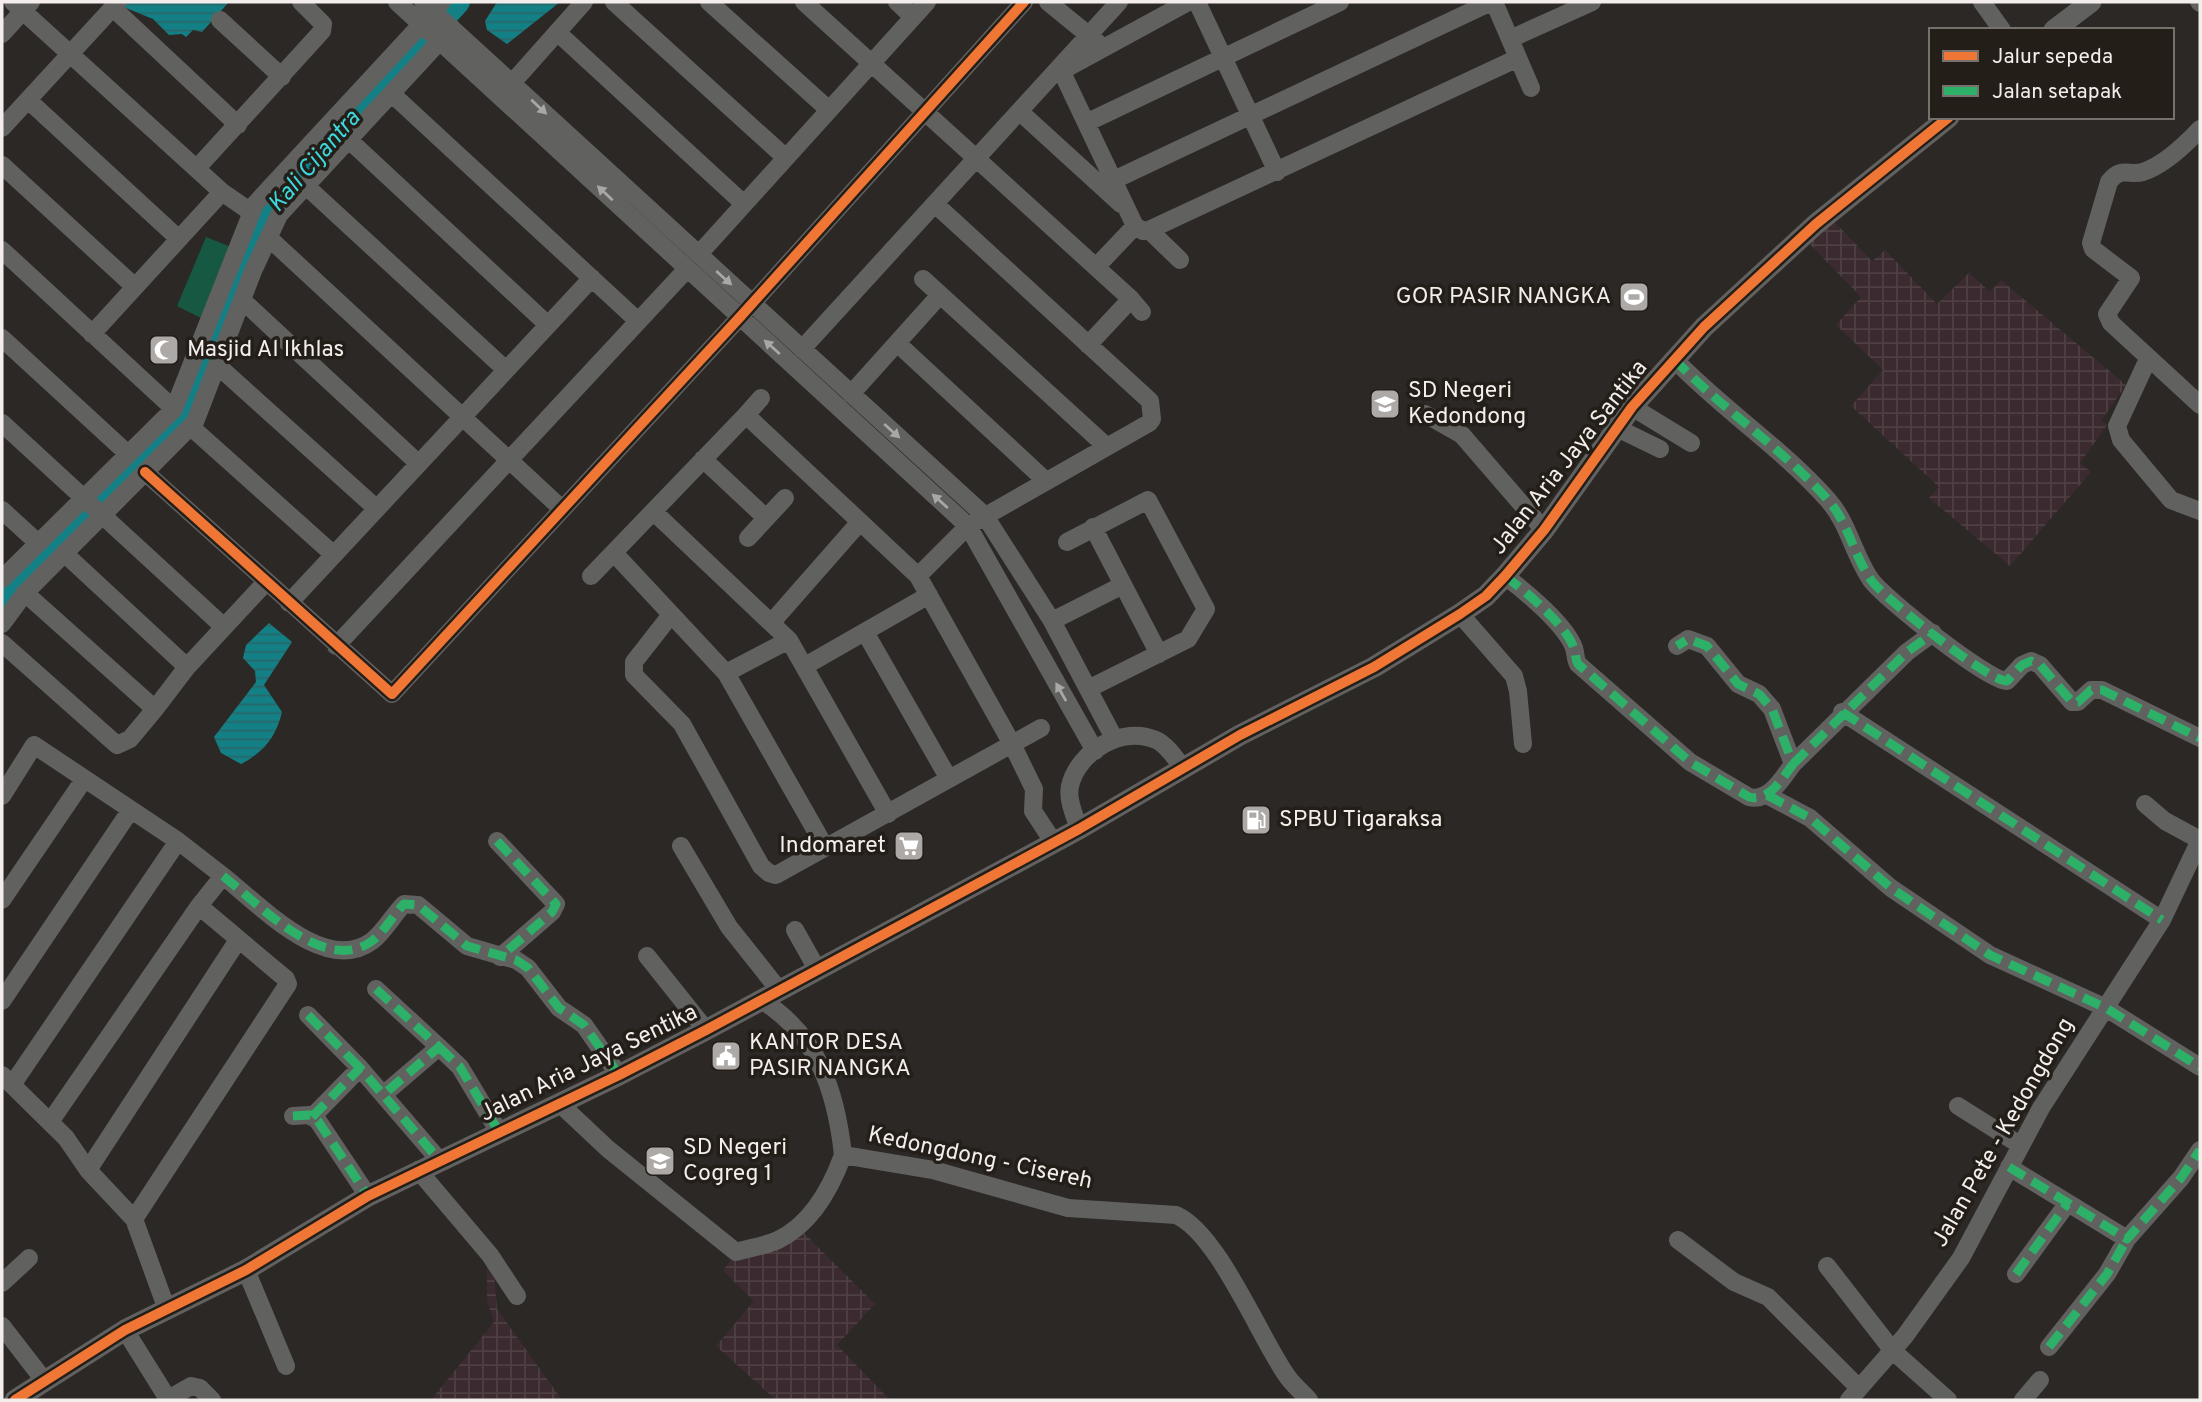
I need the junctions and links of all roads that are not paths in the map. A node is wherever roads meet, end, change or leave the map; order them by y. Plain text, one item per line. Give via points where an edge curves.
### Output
1 (301, 2) edge
2 (397, 2) edge
3 (584, 2) edge
4 (614, 2) edge
5 (709, 2) edge
6 (804, 2) edge
7 (897, 2) edge
8 (927, 2) edge
9 (1024, 2) edge
10 (1048, 2) edge
11 (1119, 2) edge
12 (1188, 2) edge
13 (1197, 2) edge
14 (1340, 2) edge
15 (1492, 2) edge
16 (1592, 2) edge
17 (1982, 2) edge
18 (2091, 2) edge
19 (22, 5) edge
20 (115, 5) edge
21 (913, 17) junction
22 (220, 20) dead end
23 (436, 21) edge
24 (2001, 28) edge
25 (2057, 28) edge
26 (557, 32) junction
27 (2, 34) edge
28 (1089, 35) junction
29 (1510, 39) junction
30 (1102, 48) junction
31 (70, 54) junction
32 (1224, 58) junction
33 (1518, 58) junction
34 (872, 63) junction
35 (1061, 69) junction
36 (282, 77) junction
37 (512, 83) junction
38 (1531, 89) dead end
39 (392, 94) junction
40 (28, 100) junction
41 (829, 110) junction
42 (925, 112) junction
43 (1020, 112) junction
44 (1251, 116) junction
45 (1947, 119) edge
46 (1088, 122) junction
47 (238, 125) junction
48 (2, 128) edge
49 (2200, 129) edge
50 (349, 140) junction
51 (786, 158) junction
52 (978, 159) junction
53 (2, 165) edge
54 (197, 168) junction
55 (1277, 172) junction
56 (1114, 180) junction
57 (306, 186) junction
58 (222, 192) junction
59 (744, 204) junction
60 (935, 204) junction
61 (251, 212) junction
62 (1137, 222) junction
63 (269, 238) junction
64 (179, 239) junction
65 (2, 250) edge
66 (699, 254) junction
67 (1180, 260) dead end
68 (1096, 267) junction
69 (687, 269) junction
70 (592, 278) junction
71 (923, 279) dead end
72 (135, 287) junction
73 (940, 295) junction
74 (242, 300) junction
75 (752, 303) junction
76 (740, 317) junction
77 (638, 321) junction
78 (548, 325) junction
79 (92, 334) junction
80 (2, 338) edge
81 (897, 342) junction
82 (1088, 345) junction
83 (802, 349) junction
84 (1674, 359) junction
85 (2148, 359) junction
86 (217, 365) junction
87 (506, 370) junction
88 (851, 394) junction
89 (761, 398) dead end
90 (2200, 405) edge
91 (1632, 407) junction
92 (174, 409) junction
93 (746, 415) junction
94 (1425, 415) dead end
95 (463, 417) junction
96 (2, 423) edge
97 (191, 427) junction
98 (1617, 428) junction
99 (1691, 443) dead end
100 (1107, 447) junction
101 (1660, 449) dead end
102 (128, 454) junction
103 (703, 459) junction
104 (509, 460) junction
105 (419, 464) junction
106 (145, 472) junction
107 (1046, 481) junction
108 (785, 498) dead end
109 (94, 506) junction
110 (377, 509) junction
111 (562, 509) junction
112 (2, 510) edge
113 (2200, 511) edge
114 (654, 513) junction
115 (985, 516) junction
116 (766, 518) junction
117 (859, 523) junction
118 (968, 526) junction
119 (1093, 527) junction
120 (1544, 530) junction
121 (748, 538) dead end
122 (1067, 542) dead end
123 (38, 544) junction
124 (64, 553) junction
125 (614, 553) junction
126 (334, 555) junction
127 (591, 576) dead end
128 (918, 576) junction
129 (1506, 576) junction
130 (2, 579) edge
131 (266, 582) junction
132 (1123, 585) junction
133 (25, 593) junction
134 (929, 594) junction
135 (289, 603) junction
136 (1460, 614) junction
137 (670, 616) junction
138 (1052, 621) junction
139 (772, 622) junction
140 (2, 624) edge
141 (225, 627) junction
142 (865, 632) junction
143 (1933, 633) junction
144 (789, 640) junction
145 (2, 643) edge
146 (337, 646) junction
147 (1677, 646) dead end
148 (1159, 654) junction
149 (805, 666) junction
150 (187, 667) junction
151 (726, 673) junction
152 (1088, 689) junction
153 (155, 709) junction
154 (1842, 712) junction
155 (1041, 727) dead end
156 (1114, 738) junction
157 (2200, 738) edge
158 (1012, 744) junction
159 (1523, 744) dead end
160 (1095, 751) junction
161 (1793, 764) junction
162 (1183, 768) junction
163 (950, 779) junction
164 (83, 781) junction
165 (1767, 795) junction
166 (2, 796) edge
167 (2145, 804) dead end
168 (130, 811) junction
169 (888, 814) junction
170 (1079, 829) junction
171 (2200, 840) edge
172 (178, 841) junction
173 (497, 841) dead end
174 (1054, 843) junction
175 (681, 846) dead end
176 (825, 847) junction
177 (223, 876) junction
178 (2, 900) edge
179 (199, 906) junction
180 (2162, 920) junction
181 (795, 930) dead end
182 (238, 940) junction
183 (646, 956) dead end
184 (500, 957) junction
185 (817, 969) junction
186 (376, 989) dead end
187 (770, 995) junction
188 (2, 1001) edge
189 (2106, 1008) junction
190 (308, 1015) dead end
191 (706, 1030) junction
192 (439, 1047) junction
193 (2200, 1067) edge
194 (360, 1068) junction
195 (619, 1075) junction
196 (7, 1080) edge
197 (384, 1094) junction
198 (559, 1103) junction
199 (1958, 1105) dead end
200 (293, 1116) dead end
201 (312, 1116) junction
202 (50, 1122) junction
203 (499, 1132) junction
204 (2020, 1145) junction
205 (2200, 1150) edge
206 (844, 1155) junction
207 (440, 1161) junction
208 (2009, 1167) junction
209 (88, 1170) junction
210 (418, 1170) junction
211 (368, 1196) junction
212 (2067, 1204) junction
213 (134, 1219) junction
214 (2127, 1239) junction
215 (1678, 1240) dead end
216 (29, 1258) dead end
217 (1827, 1266) dead end
218 (246, 1270) junction
219 (2017, 1274) dead end
220 (2, 1283) edge
221 (517, 1296) dead end
222 (166, 1307) junction
223 (2, 1326) edge
224 (125, 1330) junction
225 (2049, 1347) dead end
226 (1893, 1351) junction
227 (286, 1366) dead end
228 (43, 1379) junction
229 (2040, 1380) dead end
230 (1853, 1394) edge
231 (15, 1400) edge
232 (167, 1400) edge
233 (212, 1400) edge
234 (1309, 1400) edge
235 (1948, 1400) edge
236 (2023, 1400) edge

1 - 36 street via 323,24 322,31
2 - 23 street
3 - 26 street
4 - 51 street
5 - 41 street
6 - 34 street
7 - 21 street
8 - 21 street
9 - 42 street
10 - 28 street
11 - 28 street
12 - 30 street
13 - 32 street
14 - 32 street
15 - 29 street
15 - 44 street
16 - 29 street
17 - 24 street
18 - 25 street
19 - 27 street
19 - 31 street
20 - 31 street
20 - 47 street
21 - 34 street
22 - 36 street
23 - 37 street
23 - 39 street
23 - 61 street via 264,191
69 -> 23 street
26 - 37 street
26 - 59 street
28 - 30 street
28 - 35 street
29 - 33 street
30 - 35 street
31 - 40 street
31 - 54 street
32 - 44 street
32 - 46 street
33 - 38 street
33 - 55 street
34 - 41 street
34 - 42 street
35 - 43 street
35 - 46 street
36 - 47 street
37 -> 66 street
39 - 50 street
39 - 70 street
40 - 48 street
40 - 64 street
41 - 51 street
42 - 52 street
42 - 75 street
43 - 52 street
43 - 62 street
44 - 55 street
44 - 56 street
45 - 84 street, Jalan Aria Jaya Santika via 1816,225
46 - 56 street
47 - 54 street
49 - 85 street via 2183,147 2150,168 2115,174 2092,234 2093,249 2131,278 2108,319
50 - 57 street
50 - 78 street
51 - 59 street
52 - 60 street
52 - 68 street
53 - 72 street
54 - 58 street
55 - 62 street
56 - 62 street
57 - 63 street via 279,215
57 - 87 street
58 - 61 street
58 - 64 street
59 - 66 street
60 - 82 street
60 - 83 street
61 - 92 street
62 - 67 street
62 - 68 street
63 - 74 street
63 - 95 street
64 - 72 street
65 - 79 street
66 -> 75 street
68 - 82 street via 1136,306
69 - 76 street
69 - 77 street
70 - 77 street
70 - 78 street
71 - 73 street
72 - 79 street
73 - 81 street
73 - 100 street
74 - 86 street
74 - 105 street
75 - 76 street
75 - 83 street
76 - 111 street
118 -> 76 street
77 - 104 street
78 - 87 street
79 - 92 street
80 - 102 street
81 - 88 street
81 - 107 street
82 - 100 street via 1152,405 1149,423
83 - 88 street
84 - 91 street, Jalan Aria Jaya Santika
84 - 143 street via 1830,502 1871,580
85 - 90 street
85 - 113 street via 2117,426 2121,440 2171,500
86 - 97 street
86 - 110 street
87 - 95 street
88 -> 115 street
89 - 93 street
91 - 98 street, Jalan Aria Jaya Santika
91 - 99 street
92 - 102 street
93 - 103 street
93 - 117 street
94 - 120 street via 1462,435
95 - 104 street
95 - 105 street
96 - 109 street
97 - 106 street
97 - 126 street
98 - 101 street
98 - 120 street, Jalan Aria Jaya Santika
100 - 107 street
102 - 109 street
103 - 114 street
103 - 116 street
104 - 111 street
104 - 146 street
105 - 110 street
106 - 109 street
106 - 131 street
107 - 115 street
108 - 116 street
109 - 123 street
109 - 124 street
109 - 141 street
110 - 126 street
111 - 146 street via 393,694
112 - 123 street
114 - 125 street
114 - 139 street
115 - 118 street
115 - 138 street
116 - 121 street
117 - 128 street
117 - 139 street
118 - 128 street
160 -> 118 street
119 - 122 street
119 - 132 street
119 - 148 street via 1145,499 1150,501 1205,605 1207,612 1188,639
120 - 129 street, Jalan Aria Jaya Santika
123 - 130 street
124 - 133 street
124 - 150 street
125 - 127 street
125 - 137 street
126 - 135 street
128 - 134 street
129 - 136 street, Jalan Aria Jaya Santika
129 - 165 street via 1562,630 1574,647 1578,664 1678,752 1749,797
131 - 135 street
131 - 141 street
132 - 138 street
132 - 148 street
133 - 140 street
133 - 153 street
134 - 142 street
134 - 158 street
135 - 146 street
136 - 159 street via 1514,676
136 - 162 street, Jalan Aria Jaya Santika via 1374,667
137 - 151 street
137 - 176 street via 632,669 682,724 761,866 776,875
138 - 152 street
139 - 144 street
141 - 150 street
142 - 149 street
142 - 163 street
143 - 154 street
143 - 157 street via 2000,681 2007,681 2031,661 2072,702 2091,690 2102,690
144 - 149 street
144 - 151 street
145 - 153 street via 117,745 130,739
147 - 161 street via 1688,639 1707,646 1738,684 1759,694 1776,715
148 - 152 street
149 - 169 street
150 - 153 street
151 - 176 street
152 - 156 street
154 - 161 street
154 - 180 street
155 - 158 street
156 - 160 street
156 - 162 street via 1137,735 1159,740
158 - 163 street
158 - 174 street via 1029,773 1033,811
160 - 170 street via 1076,767 1070,788
161 - 165 street
162 - 170 street, Jalan Aria Jaya Sentika
163 - 169 street
164 - 166 street via 34,745
164 - 168 street
164 - 178 street
165 - 189 street via 1810,818 1891,888 1990,955
167 - 171 street
168 - 172 street
168 - 188 street
169 - 176 street
170 - 174 street, Jalan Aria Jaya Sentika
171 - 180 street, Jalan Pete - Kedongdong
172 - 177 street
172 - 196 street
173 - 184 street via 556,904
174 - 185 street, Jalan Aria Jaya Sentika
175 - 187 street
177 - 179 street
177 - 184 street via 312,945 339,952 365,945 375,940 407,902 418,905 456,941
179 - 182 street
179 - 202 street
180 - 189 street, Jalan Pete - Kedongdong
181 - 185 street
182 - 209 street
182 - 213 street via 286,979 286,988
183 - 191 street
184 - 195 street via 527,968 559,1008 584,1025
185 - 187 street, Jalan Aria Jaya Sentika
186 - 192 street
187 - 191 street, Jalan Aria Jaya Sentika
187 - 206 street via 822,1064
189 - 193 street
189 - 204 street, Jalan Pete - Kedongdong
190 - 194 street
191 - 195 street, Jalan Aria Jaya Sentika
192 - 197 street
192 - 203 street via 460,1067
194 - 197 street
194 - 201 street
195 - 198 street, Jalan Aria Jaya Sentika
196 - 202 street
197 - 207 street
198 - 203 street, Jalan Aria Jaya Sentika
198 - 206 street, Kedongdong - Cisereh via 608,1149 736,1252 778,1240 803,1223 833,1183
199 - 204 street
200 - 201 street
201 - 211 street
202 - 209 street
203 - 207 street, Jalan Aria Jaya Sentika
204 - 208 street, Jalan Pete - Kedongdong
205 - 214 street
206 - 234 street, Kedongdong - Cisereh via 933,1170 1068,1208 1184,1218 1239,1290 1287,1376
207 - 210 street, Jalan Aria Jaya Sentika
208 - 212 street
208 - 226 street, Jalan Pete - Kedongdong via 1961,1258
209 - 213 street
210 - 211 street, Jalan Aria Jaya Sentika
210 - 221 street via 490,1255
211 - 218 street, Jalan Aria Jaya Sentika
212 - 214 street
212 - 219 street
213 - 222 street
214 - 225 street via 2107,1274
215 - 230 street via 1734,1282 1768,1297
216 - 220 street
217 - 226 street
218 - 222 street, Jalan Aria Jaya Sentika
218 - 227 street
222 - 224 street, Jalan Aria Jaya Sentika
223 - 228 street
224 - 228 street, Jalan Aria Jaya Sentika
224 - 232 street
226 - 230 street, Jalan Pete - Kedongdong
226 - 235 street
228 - 231 street, Jalan Aria Jaya Sentika
229 - 236 street
232 - 233 street via 191,1385

